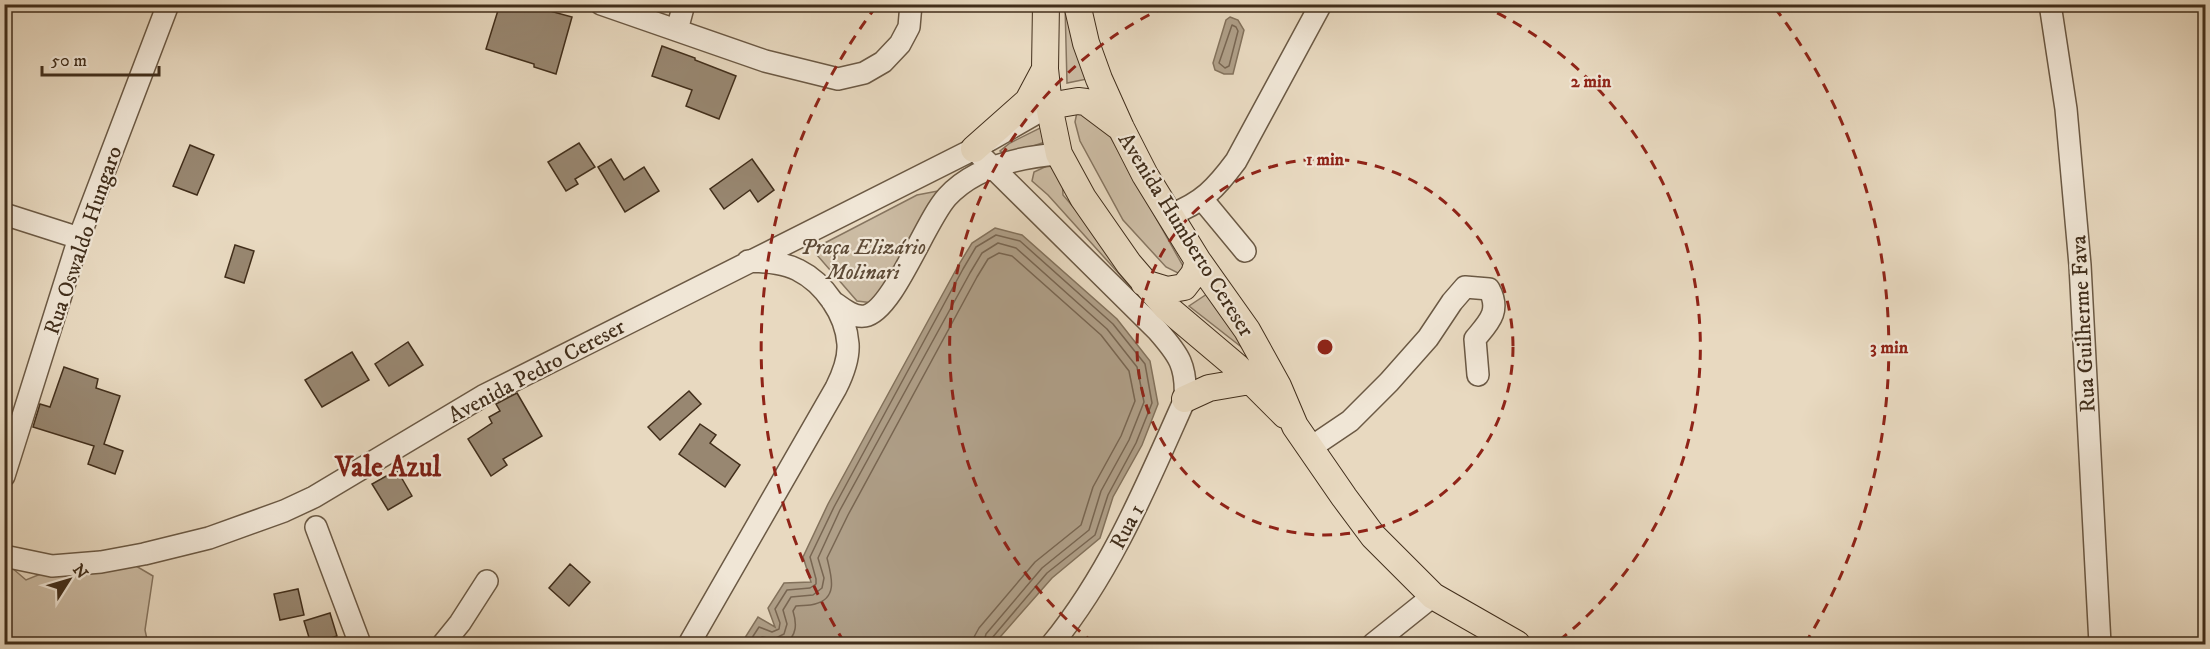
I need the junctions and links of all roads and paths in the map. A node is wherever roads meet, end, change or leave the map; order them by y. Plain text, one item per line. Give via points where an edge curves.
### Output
1 (601, 4) edge
2 (684, 4) edge
3 (911, 4) edge
4 (1046, 4) edge
5 (1077, 4) edge
6 (2050, 4) edge
7 (167, 7) dead end
8 (1324, 7) edge
9 (677, 30) junction
10 (1045, 69) junction
11 (1048, 106) junction
12 (1121, 128) junction
13 (974, 149) junction
14 (1059, 154) junction
15 (994, 168) junction
16 (1202, 199) junction
17 (4, 214) edge
18 (1170, 215) junction
19 (809, 230) junction
20 (79, 238) junction
21 (1245, 251) dead end
22 (748, 261) junction
23 (1198, 261) junction
24 (797, 269) junction
25 (1144, 283) junction
26 (832, 301) junction
27 (1478, 375) dead end
28 (1250, 381) junction
29 (1185, 399) junction
30 (1296, 426) junction
31 (1310, 448) junction
32 (4, 476) edge
33 (316, 527) dead end
34 (4, 556) edge
35 (487, 581) dead end
36 (1433, 596) junction
37 (360, 645) edge
38 (443, 645) edge
39 (689, 645) edge
40 (1052, 645) edge
41 (1372, 645) edge
42 (1518, 645) edge
43 (2100, 645) edge

1 - 9 street
2 - 9 street
3 - 9 street via 909,27 883,62 864,73 838,79 765,61
4 - 10 main road, Avenida Humberto Cereser
5 - 12 main road, Avenida Humberto Cereser via 1089,51
6 - 43 street, Rua Guilherme Fava via 2066,109 2080,265
7 - 20 street, Rua Oswaldo Hungaro
8 - 16 street via 1236,161 1219,185
10 - 11 main road, Avenida Humberto Cereser
10 - 13 main road via 1028,101
11 - 12 main road via 1086,102
11 - 13 street, Avenida Pedro Cereser
11 - 14 main road, Avenida Humberto Cereser
12 - 18 main road, Avenida Humberto Cereser
13 - 15 street
13 - 19 street, Avenida Pedro Cereser
14 - 15 street via 1035,156
14 - 25 main road, Avenida Humberto Cereser via 1103,230
15 - 26 street via 971,177 936,210 883,304 864,316
15 - 29 street via 1174,350 1184,367
16 - 18 street
16 - 21 street
17 - 20 street
18 - 23 main road, Avenida Humberto Cereser
19 - 22 street, Avenida Pedro Cereser
19 - 24 street via 800,245
20 - 32 street, Rua Oswaldo Hungaro
22 - 24 street
22 - 34 street, Avenida Pedro Cereser via 483,396 284,511 209,538 101,562 52,566
23 - 25 main road via 1184,287 1167,290
23 - 30 main road, Avenida Humberto Cereser via 1247,330
24 - 26 street
25 - 28 main road, Avenida Humberto Cereser via 1179,320
26 - 39 street via 848,344 843,373
27 - 31 street via 1475,339 1492,320 1494,299 1490,289 1465,287 1389,382 1350,421
28 - 29 main road via 1209,388
28 - 30 main road, Avenida Humberto Cereser
29 - 40 street, Rua 1 via 1127,528
30 - 31 main road, Avenida Humberto Cereser
31 - 36 main road, Avenida Humberto Cereser via 1373,536
33 - 37 street
35 - 38 street
36 - 41 street
36 - 42 main road, Avenida Humberto Cereser

